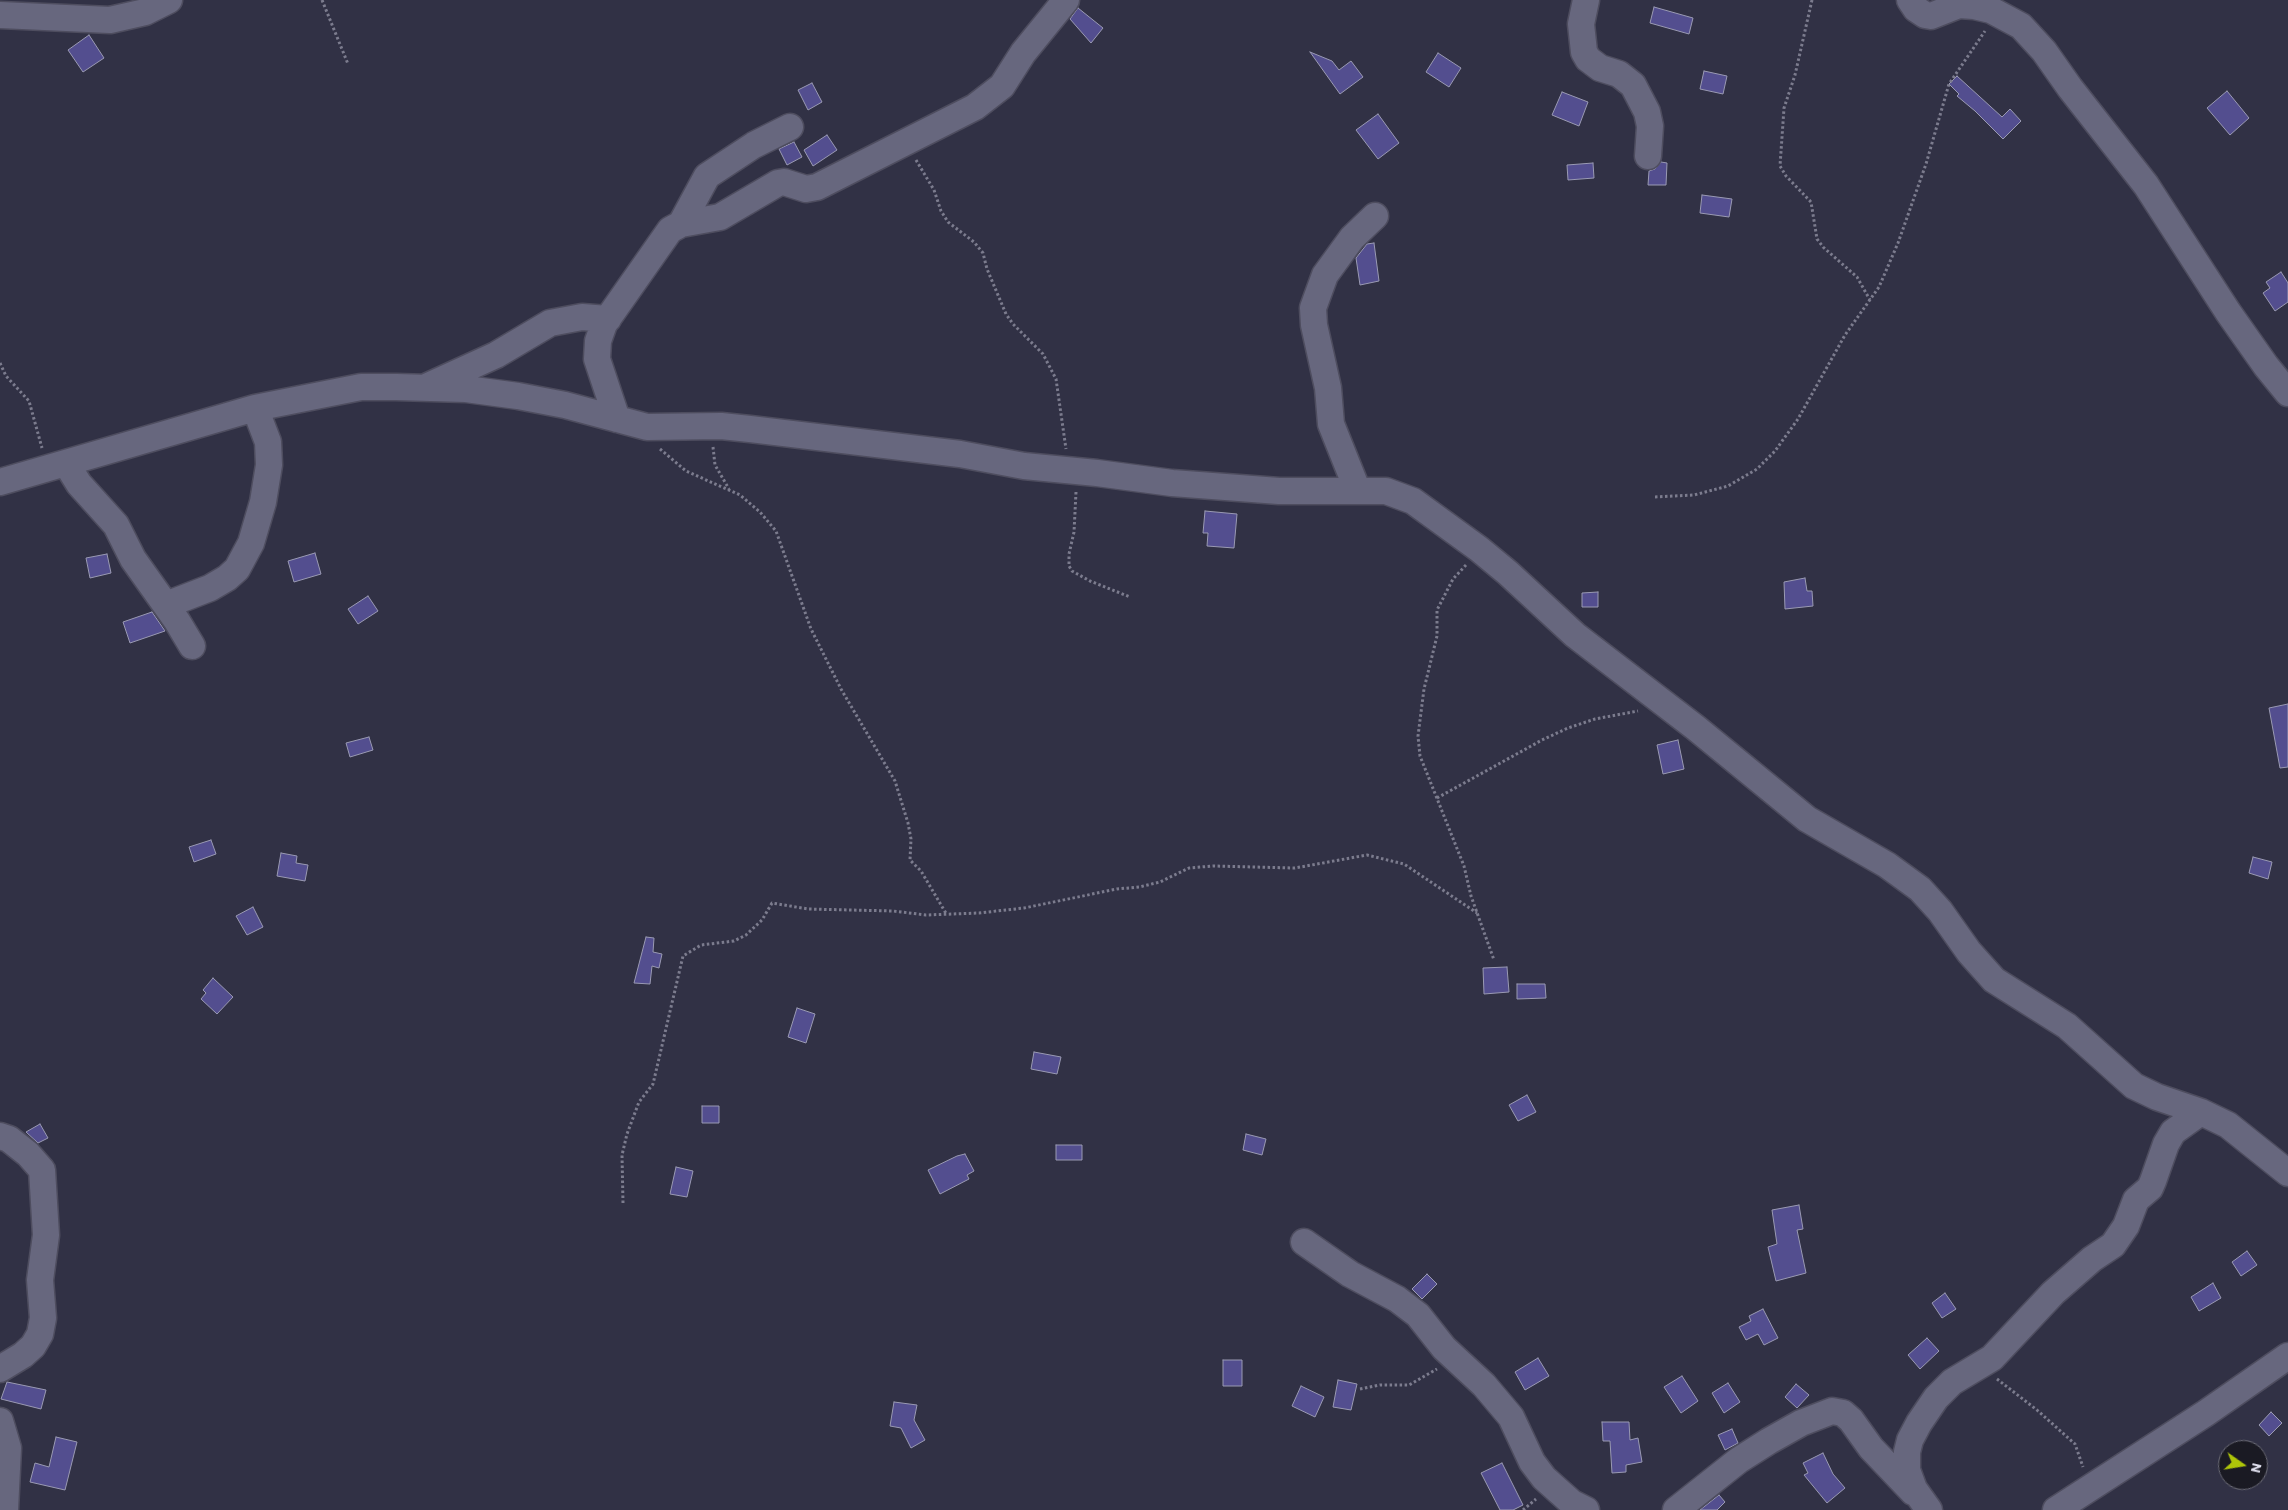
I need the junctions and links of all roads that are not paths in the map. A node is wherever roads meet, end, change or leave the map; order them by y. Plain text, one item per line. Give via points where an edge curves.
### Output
1 (169, 0) edge
2 (1066, 0) edge
3 (1586, 0) edge
4 (1910, 0) edge
5 (0, 15) edge
6 (790, 127) dead end
7 (1648, 156) dead end
8 (1375, 216) dead end
9 (681, 224) junction
10 (608, 319) junction
11 (424, 388) junction
12 (2288, 393) edge
13 (255, 408) junction
14 (617, 419) junction
15 (58, 465) junction
16 (0, 482) edge
17 (1357, 489) junction
18 (166, 605) junction
19 (192, 646) dead end
20 (2202, 1112) junction
21 (0, 1136) edge
22 (2288, 1173) edge
23 (1304, 1242) dead end
24 (2288, 1356) edge
25 (0, 1369) edge
26 (0, 1420) edge
27 (1925, 1504) edge
28 (5, 1510) edge
29 (1586, 1510) edge
30 (1676, 1510) edge
31 (2056, 1510) edge

1 - 5 street via 145,12 110,20
2 - 9 street via 1023,53 1002,86 975,107 817,187 806,189 778,183 720,217
3 - 7 street via 1581,24 1584,52 1600,68 1619,74 1633,85 1647,112 1650,126
4 - 12 street via 1925,15 1931,16 1959,5 1992,10 2021,26 2044,51 2075,96 2146,185 2228,312
6 - 9 street via 754,145 707,176
8 - 17 street via 1352,238 1325,275 1313,308 1328,388 1331,424
9 - 10 street via 670,230 656,247
10 - 11 street via 582,316 550,323 496,355
10 - 14 street via 598,341 597,359
11 - 13 street via 361,387
11 - 14 street via 466,389 518,396
13 - 15 street
13 - 18 street via 268,442 269,465 251,543 237,570 227,578
14 - 17 street via 647,427 722,426 1172,483 1279,491
15 - 16 street
15 - 18 street via 116,525 133,559
17 - 20 street via 1386,491 1413,501 1475,546 1575,635 1807,819 1887,865 1920,889 1994,980 2068,1026 2134,1086
18 - 19 street
20 - 22 street via 2228,1125
20 - 27 street via 2173,1132 2154,1181 2136,1200 2122,1234 2113,1245 2054,1292 1992,1358 1952,1382 1936,1398 1910,1440 1907,1470
21 - 25 street via 28,1154 42,1170 46,1235 40,1280 43,1318 40,1334 23,1355
23 - 29 street via 1418,1315 1511,1417 1532,1462 1544,1478
24 - 31 street
26 - 28 street via 8,1448
27 - 30 street via 1871,1448 1851,1420 1843,1413 1832,1411 1801,1423 1739,1460

